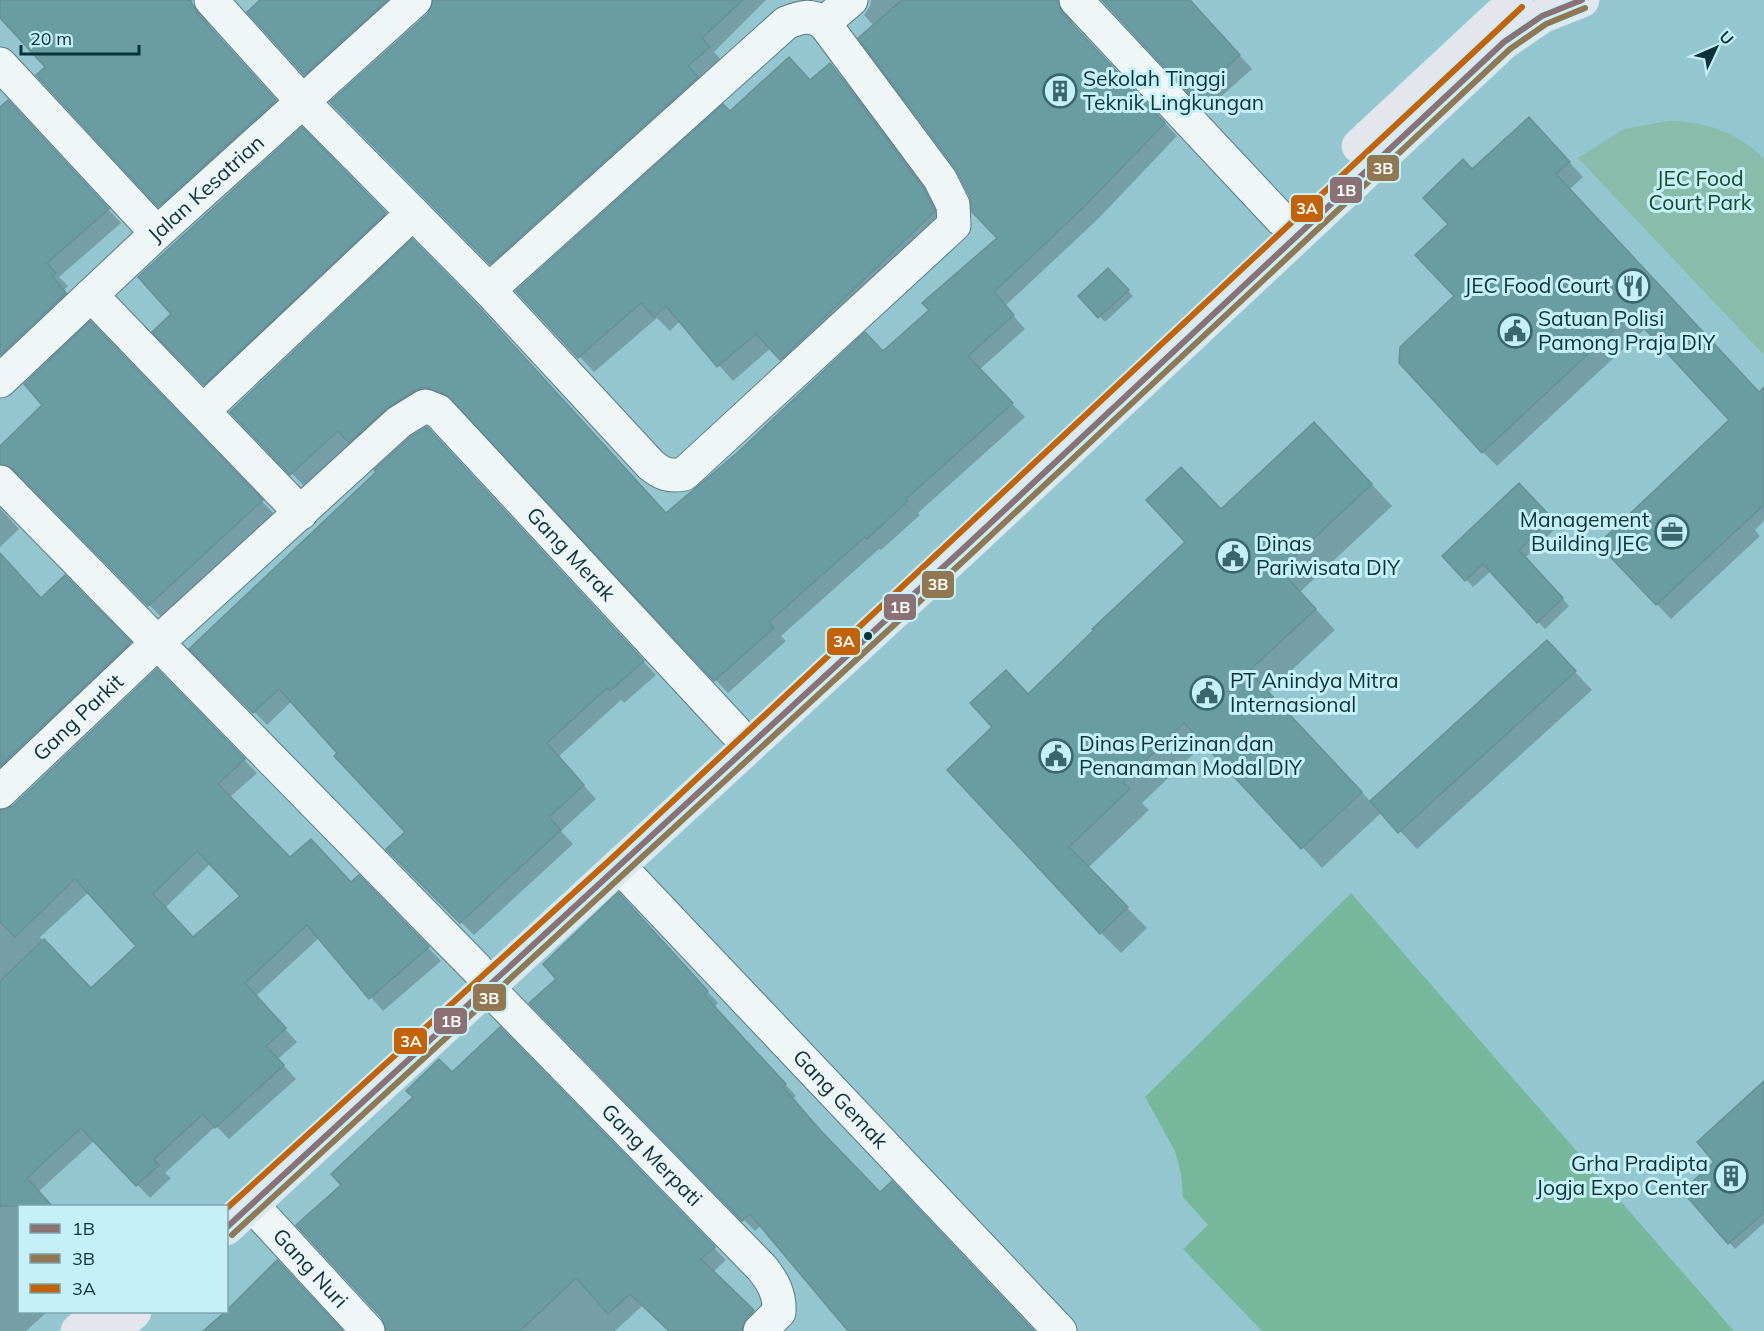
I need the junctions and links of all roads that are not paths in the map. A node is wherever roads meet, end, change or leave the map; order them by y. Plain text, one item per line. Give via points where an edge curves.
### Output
1 (211, 0) edge
2 (415, 0) edge
3 (851, 0) edge
4 (1076, 0) edge
5 (1516, 0) edge
6 (1582, 0) edge
7 (824, 23) junction
8 (0, 64) edge
9 (303, 102) junction
10 (413, 213) junction
11 (1281, 219) junction
12 (157, 233) junction
13 (489, 290) junction
14 (91, 295) junction
15 (3, 373) edge
16 (203, 411) junction
17 (399, 422) joint
18 (0, 482) edge
19 (301, 513) junction
20 (157, 643) junction
21 (735, 731) junction
22 (0, 792) edge
23 (620, 867) junction
24 (482, 979) junction
25 (217, 1205) edge
26 (252, 1205) junction
27 (228, 1226) edge
28 (98, 1313) edge
29 (132, 1313) edge
30 (78, 1331) edge
31 (112, 1331) edge
32 (368, 1331) edge
33 (760, 1331) edge
34 (1060, 1331) edge

1 - 9 street
2 - 9 street, Jalan Kesatrian
3 - 7 street
4 - 11 street
5 - 11 main road
6 - 23 main road via 1542,16 1504,42
7 - 13 street via 801,16 786,23
7 - 13 street via 940,179 953,205 954,225 684,474 672,477 651,465
8 - 12 street
9 - 10 street
9 - 12 street, Jalan Kesatrian
10 - 13 street
10 - 16 street
11 - 21 main road
12 - 14 street, Jalan Kesatrian
14 - 15 street, Jalan Kesatrian
14 - 16 street
16 - 19 street
17 - 19 street, Gang Parkit
17 - 21 street, Gang Merak via 425,406 438,411
18 - 20 street, Gang Merpati
19 - 20 street, Gang Parkit
20 - 22 street, Gang Parkit
20 - 24 street, Gang Merpati
21 - 24 main road
23 - 24 main road
23 - 34 street, Gang Gemak
24 - 25 main road
24 - 26 main road
24 - 33 street, Gang Merpati via 762,1268 780,1301 779,1312
26 - 27 main road
26 - 32 street, Gang Nuri
28 - 30 main road
29 - 31 main road

